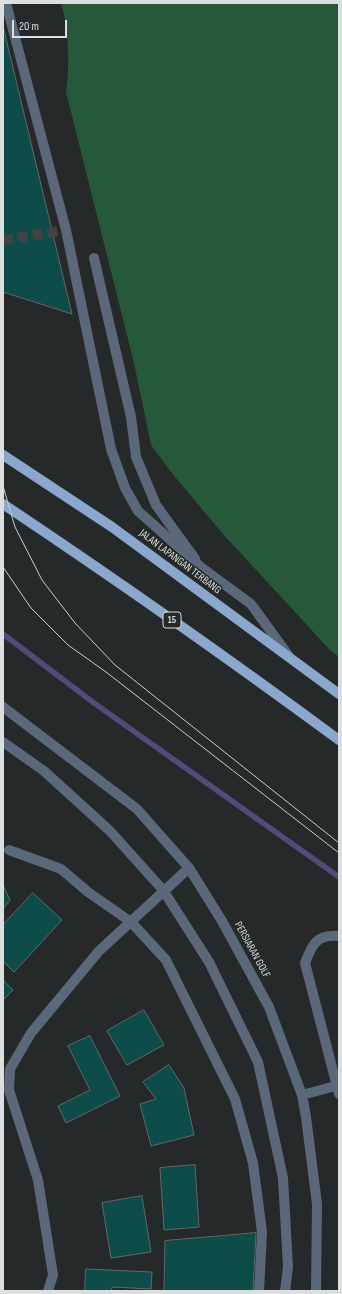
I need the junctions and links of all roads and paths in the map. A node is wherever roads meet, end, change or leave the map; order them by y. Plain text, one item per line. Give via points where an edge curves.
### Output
1 (5, 4) edge
2 (94, 258) dead end
3 (3, 455) edge
4 (3, 504) edge
5 (202, 568) junction
6 (290, 658) junction
7 (339, 694) edge
8 (3, 707) edge
9 (339, 740) edge
10 (3, 742) edge
11 (9, 850) dead end
12 (188, 868) junction
13 (163, 890) junction
14 (131, 922) junction
15 (339, 936) edge
16 (338, 1088) edge
17 (302, 1095) junction
18 (48, 1291) edge
19 (259, 1291) edge
20 (285, 1291) edge
21 (316, 1291) edge

1 - 5 street via 66,230 111,450 125,488 138,511
2 - 5 street via 131,417 136,458 156,505
3 - 6 main road, JALAN LAPANGAN TERBANG via 112,527
4 - 9 main road, 15
5 - 6 street via 251,604
6 - 7 main road, JALAN LAPANGAN TERBANG
8 - 12 street, PERSIARAN GOLF via 137,809
10 - 13 street via 44,771 110,831
11 - 14 street via 61,869 88,892
12 - 13 street
12 - 17 street, PERSIARAN GOLF via 222,921 269,1007
13 - 14 street
13 - 20 street via 209,962 258,1062 283,1178 288,1267
14 - 18 street via 99,951 36,1027 10,1070 9,1090 38,1180 53,1275
14 - 19 street via 166,960 235,1099 253,1162 262,1232
15 - 16 street via 328,935 318,940 312,945 305,963
16 - 17 street
17 - 21 street, PERSIARAN GOLF via 317,1204

